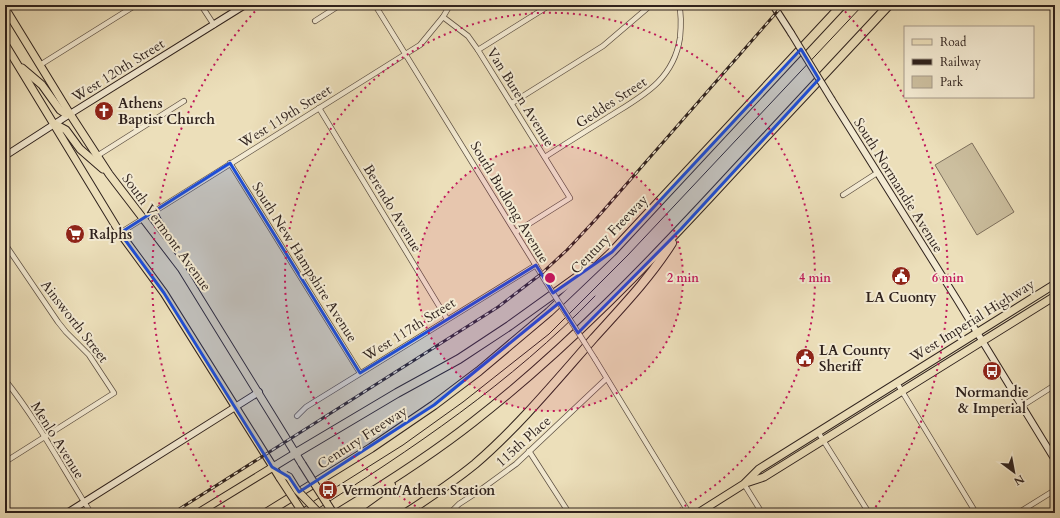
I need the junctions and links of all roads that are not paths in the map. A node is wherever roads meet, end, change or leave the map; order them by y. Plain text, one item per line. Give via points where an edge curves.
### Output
1 (136, 5) edge
2 (201, 5) edge
3 (245, 5) edge
4 (340, 5) edge
5 (375, 5) edge
6 (450, 5) edge
7 (550, 5) edge
8 (651, 5) edge
9 (679, 5) edge
10 (773, 5) edge
11 (842, 5) edge
12 (889, 5) edge
13 (5, 8) edge
14 (443, 17) junction
15 (315, 21) dead end
16 (214, 24) junction
17 (5, 44) edge
18 (478, 50) junction
19 (406, 54) junction
20 (40, 65) junction
21 (19, 66) junction
22 (184, 101) dead end
23 (512, 103) junction
24 (319, 108) junction
25 (70, 114) junction
26 (55, 124) junction
27 (5, 156) edge
28 (97, 156) junction
29 (545, 157) junction
30 (230, 163) junction
31 (877, 173) junction
32 (109, 174) junction
33 (843, 195) dead end
34 (153, 212) junction
35 (142, 218) junction
36 (681, 228) junction
37 (516, 232) junction
38 (120, 233) junction
39 (5, 244) edge
40 (167, 249) junction
41 (612, 252) junction
42 (536, 265) junction
43 (1055, 284) edge
44 (1055, 296) edge
45 (447, 319) junction
46 (978, 333) junction
47 (982, 341) junction
48 (360, 373) junction
49 (606, 379) junction
50 (5, 380) edge
51 (897, 383) junction
52 (1055, 385) edge
53 (259, 392) junction
54 (902, 392) junction
55 (1022, 406) junction
56 (234, 408) junction
57 (297, 416) dead end
58 (471, 424) junction
59 (818, 432) junction
60 (45, 438) junction
61 (805, 440) junction
62 (824, 440) junction
63 (529, 451) junction
64 (296, 453) junction
65 (1055, 460) edge
66 (5, 462) edge
67 (272, 467) junction
68 (283, 477) junction
69 (764, 477) junction
70 (744, 484) junction
71 (1055, 490) edge
72 (84, 502) junction
73 (67, 513) edge
74 (91, 513) edge
75 (198, 513) edge
76 (266, 513) edge
77 (302, 513) edge
78 (319, 513) edge
79 (333, 513) edge
80 (338, 513) edge
81 (352, 513) edge
82 (406, 513) edge
83 (450, 513) edge
84 (569, 513) edge
85 (689, 513) edge
86 (698, 513) edge
87 (762, 513) edge
88 (869, 513) edge
89 (976, 513) edge
90 (1018, 513) edge

1 - 20 street
2 - 16 street
3 - 16 main road, West 120th Street
4 - 15 street
5 - 19 street, South Budlong Avenue
6 - 14 street, West 119th Street
7 - 18 street
8 - 23 street via 603,46
9 - 29 street, Geddes Street via 679,44 664,77 644,95
10 - 31 main road, South Normandie Avenue, bridge
11 - 41 highway, Century Freeway
12 - 36 highway
13 - 20 main road, South Vermont Avenue
14 - 18 street, Van Buren Avenue via 468,36
14 - 19 street, West 119th Street via 420,45
16 - 25 main road, West 120th Street
17 - 21 main road
18 - 23 street, Van Buren Avenue
19 - 24 street, West 119th Street
19 - 37 street, South Budlong Avenue
20 - 25 main road, South Vermont Avenue
21 - 25 main road via 42,85 60,110
21 - 26 main road
22 - 28 street
23 - 29 street, Van Buren Avenue
24 - 30 street, West 119th Street
24 - 45 street, Berendo Avenue
25 - 26 main road, West 120th Street
25 - 28 main road, South Vermont Avenue
26 - 27 main road, West 120th Street
26 - 32 main road via 66,130 87,156
26 - 38 main road
28 - 32 main road, South Vermont Avenue
29 - 37 street, Van Buren Avenue via 570,198
30 - 34 street, West 119th Street
30 - 48 street, South New Hampshire Avenue
31 - 33 street
31 - 46 main road, South Normandie Avenue
32 - 35 main road, South Vermont Avenue
34 - 35 street, West 119th Street
34 - 40 main road via 168,240
35 - 38 street, West 119th Street
35 - 40 main road, South Vermont Avenue
36 - 58 highway via 584,327
36 - 82 highway via 660,262 500,441 454,481
37 - 42 street, South Budlong Avenue
38 - 56 main road via 164,293
39 - 60 street, Ainsworth Street via 58,322 89,355 114,393
40 - 53 main road, South Vermont Avenue
41 - 64 highway via 459,359 397,392
41 - 76 highway, Century Freeway via 549,312 458,388 370,448
42 - 45 street, West 117th Street
42 - 49 street, South Budlong Avenue, bridge
43 - 46 main road, West Imperial Highway
44 - 47 main road, West Imperial Highway
45 - 48 street, West 117th Street
46 - 47 main road, South Normandie Avenue
46 - 51 main road, West Imperial Highway
47 - 54 main road, West Imperial Highway
47 - 55 main road, South Normandie Avenue
48 - 57 street, West 117th Street via 306,407
49 - 63 street, 115th Place
49 - 85 street, South Budlong Avenue
50 - 60 street, Menlo Avenue
51 - 54 street
51 - 59 main road, West Imperial Highway
52 - 55 street
53 - 56 main road
53 - 64 main road, South Vermont Avenue
54 - 62 main road, West Imperial Highway
54 - 89 street
55 - 65 main road, South Normandie Avenue
56 - 67 main road
56 - 72 main road
58 - 80 highway via 412,466
58 - 81 highway via 424,462
59 - 61 main road, West Imperial Highway
59 - 62 street
60 - 66 street
60 - 72 street, Menlo Avenue
61 - 69 main road via 802,447 774,465
61 - 70 main road, West Imperial Highway via 759,469
62 - 69 main road, West Imperial Highway
62 - 88 street
63 - 83 street, 115th Place via 503,474 458,504
63 - 84 street
64 - 67 main road
64 - 79 main road, South Vermont Avenue, bridge
67 - 68 main road
67 - 75 main road
68 - 77 main road, bridge
68 - 78 main road, bridge via 288,477
69 - 70 main road, West Imperial Highway
70 - 86 main road, West Imperial Highway
70 - 87 street
71 - 90 street
72 - 73 main road
72 - 74 street, Menlo Avenue

